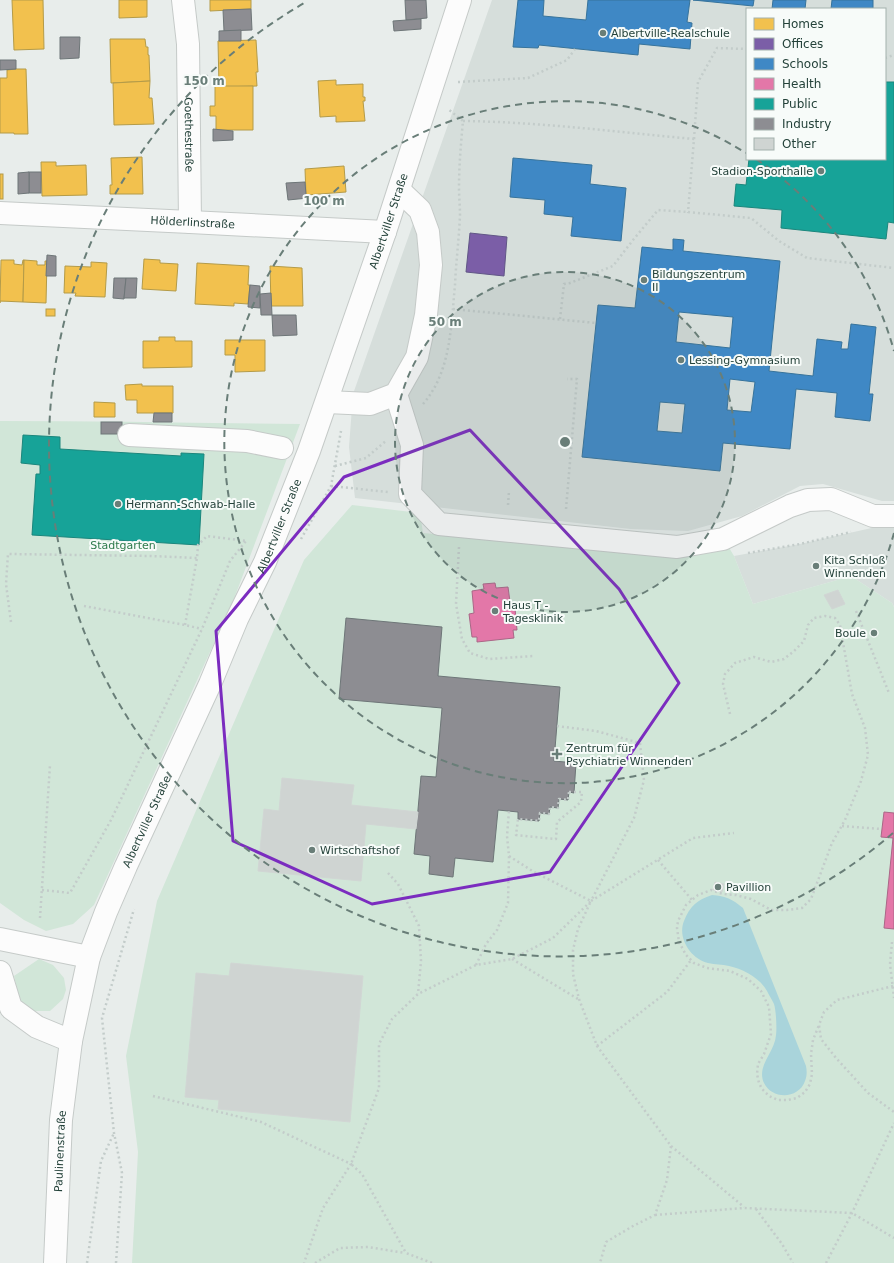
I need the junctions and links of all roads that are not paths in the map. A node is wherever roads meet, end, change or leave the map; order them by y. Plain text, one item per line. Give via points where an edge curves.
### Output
1 (184, 0) edge
2 (460, 0) edge
3 (399, 190) junction
4 (0, 213) edge
5 (190, 222) junction
6 (385, 232) junction
7 (396, 394) junction
8 (326, 402) junction
9 (129, 435) dead end
10 (282, 448) dead end
11 (894, 516) edge
12 (0, 939) edge
13 (89, 957) junction
14 (0, 972) edge
15 (71, 1041) junction
16 (55, 1263) edge

1 - 5 street, Goethestraße via 188,44
2 - 3 street, Albertviller Straße
3 - 6 street, Albertviller Straße
3 - 7 street via 423,216 428,232 431,265 426,314 417,357
4 - 5 street, Hölderlinstraße
5 - 6 street, Hölderlinstraße
6 - 8 street, Albertviller Straße
7 - 8 street via 370,404
7 - 11 street via 412,445 410,494 439,524 677,547 723,539 790,506 808,500 831,499 873,516
8 - 13 street, Albertviller Straße via 270,549 126,866
9 - 10 street via 247,441
12 - 13 street
13 - 15 street, Albertviller Straße
14 - 15 street via 11,1008 37,1027
15 - 16 street, Paulinenstraße via 61,1120

